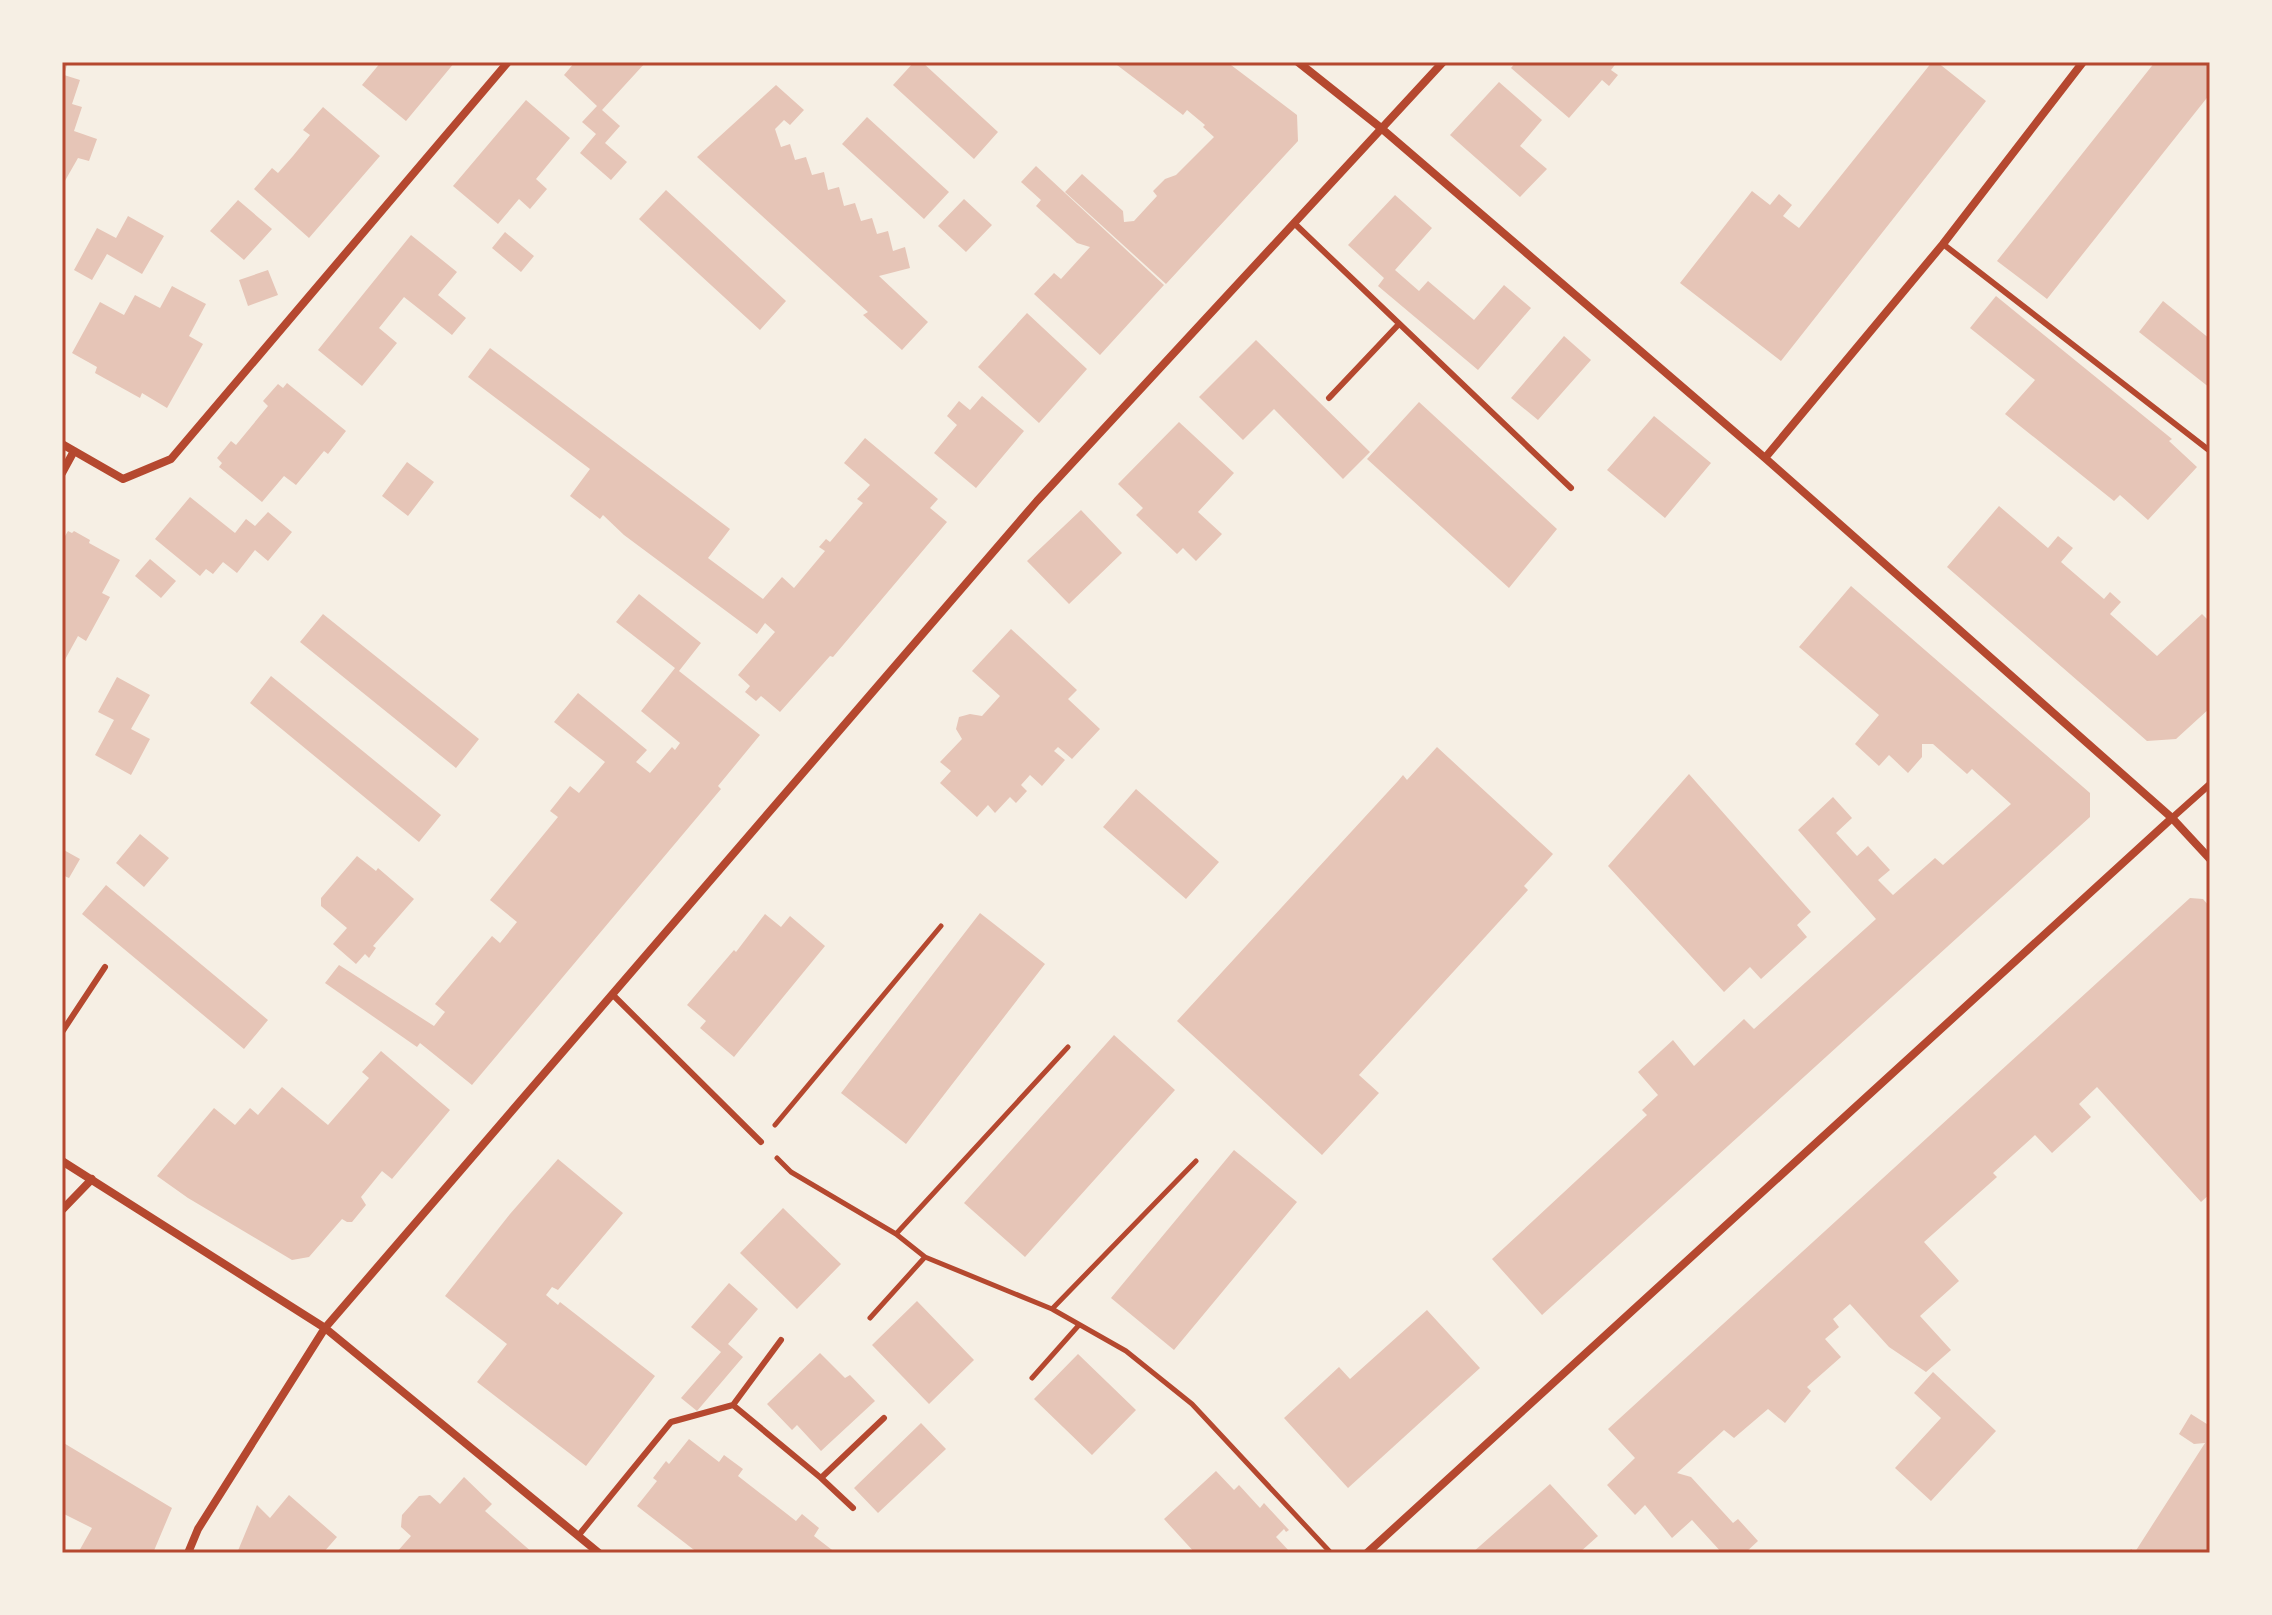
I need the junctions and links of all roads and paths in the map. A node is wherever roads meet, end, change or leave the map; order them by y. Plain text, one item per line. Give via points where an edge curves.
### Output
1 (508, 62) edge
2 (1298, 62) edge
3 (1443, 62) edge
4 (2083, 62) edge
5 (1381, 128) junction
6 (1294, 223) junction
7 (1943, 244) junction
8 (1399, 324) junction
9 (1329, 398) dead end
10 (62, 444) edge
11 (74, 451) junction
12 (2210, 451) edge
13 (1765, 458) junction
14 (62, 473) edge
15 (1571, 488) dead end
16 (2210, 784) edge
17 (2172, 818) junction
18 (2210, 859) edge
19 (941, 926) dead end
20 (105, 967) dead end
21 (612, 994) junction
22 (62, 1032) edge
23 (1068, 1047) dead end
24 (761, 1142) junction
25 (62, 1161) edge
26 (1196, 1161) dead end
27 (92, 1179) junction
28 (62, 1210) edge
29 (896, 1234) junction
30 (925, 1257) junction
31 (1052, 1309) junction
32 (870, 1318) dead end
33 (1079, 1325) junction
34 (325, 1328) junction
35 (781, 1340) dead end
36 (1032, 1378) dead end
37 (733, 1405) junction
38 (884, 1418) dead end
39 (821, 1478) junction
40 (853, 1508) dead end
41 (578, 1536) junction
42 (188, 1553) edge
43 (599, 1553) edge
44 (1331, 1553) edge
45 (1367, 1553) edge

1 - 11 street via 171,459 123,479
2 - 5 street
3 - 5 street
4 - 7 street
5 - 6 street
5 - 13 street
6 - 8 lane
6 - 21 street via 1037,501
7 - 12 lane
7 - 13 street
8 - 9 lane
8 - 15 lane
10 - 11 street
11 - 14 street
13 - 17 street
16 - 17 street
17 - 18 street
17 - 45 street
19 - 24 path
20 - 22 lane
21 - 24 lane
21 - 34 street
23 - 29 path
24 - 29 path via 791,1172
25 - 27 street
26 - 31 path
27 - 28 street
27 - 34 street
29 - 30 path
30 - 31 path
30 - 32 path
31 - 33 path
33 - 36 path
33 - 44 path via 1126,1351 1192,1404
34 - 41 street
34 - 42 street
35 - 37 lane
37 - 39 lane
37 - 41 lane via 671,1422
38 - 39 lane
39 - 40 lane
41 - 43 street

